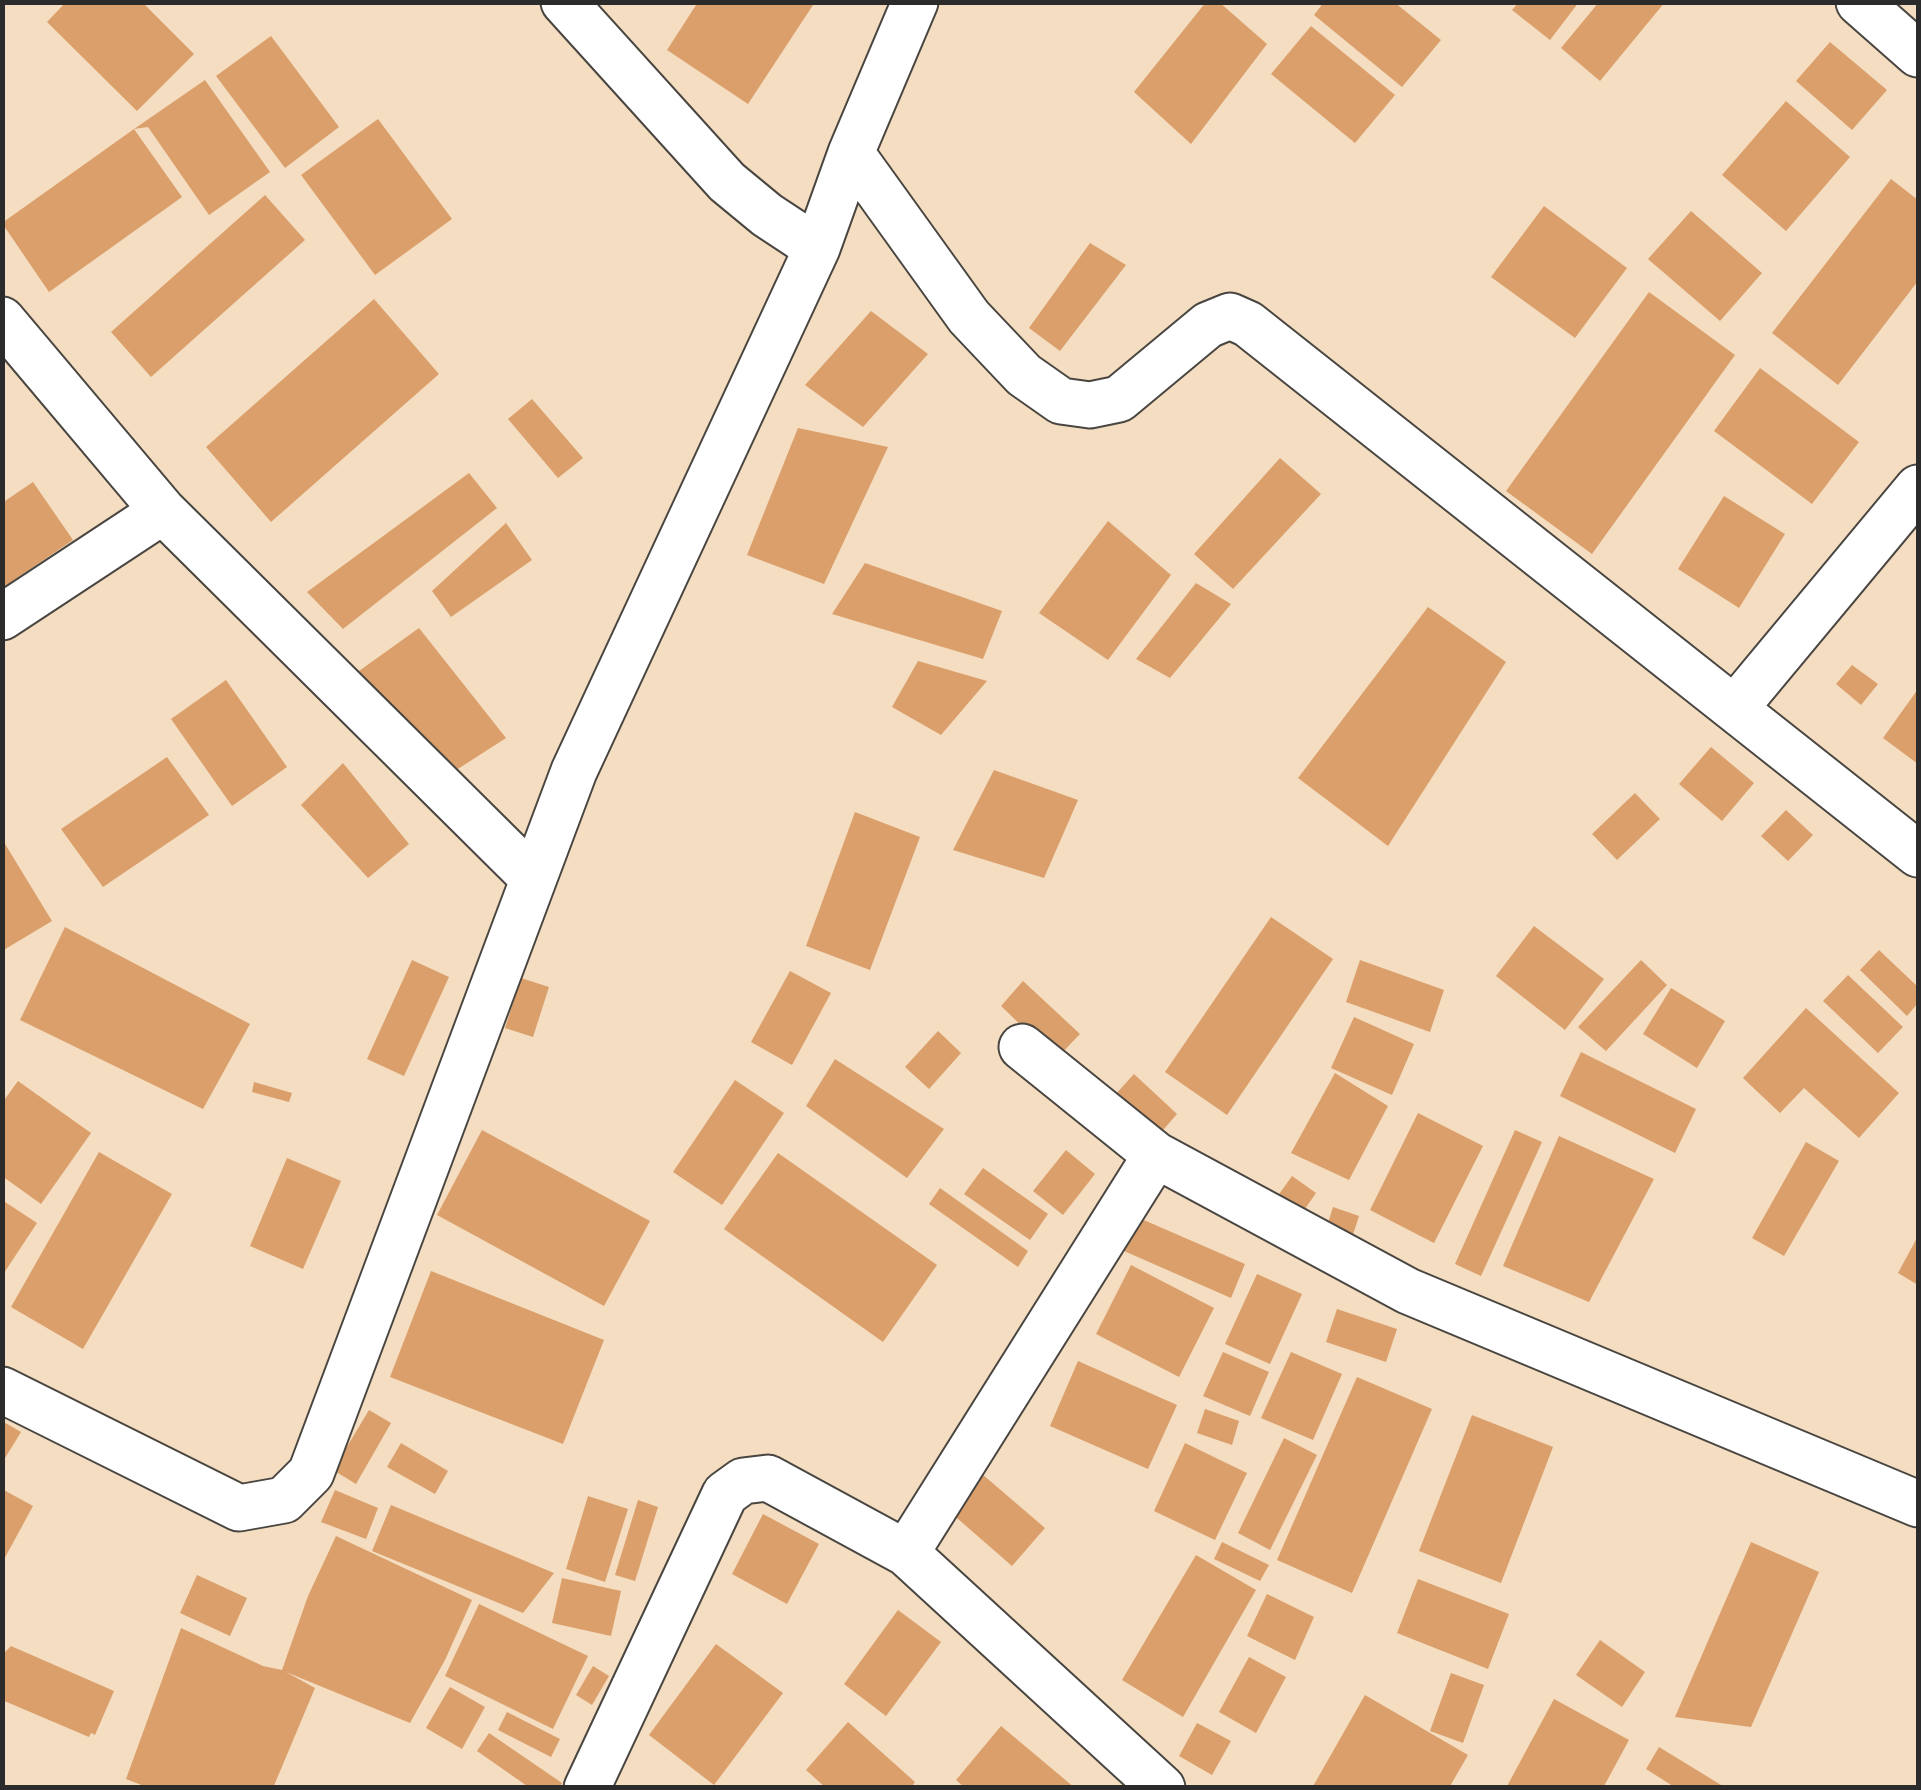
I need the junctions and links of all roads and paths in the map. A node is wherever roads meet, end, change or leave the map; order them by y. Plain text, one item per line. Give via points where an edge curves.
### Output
1 (564, 2) edge
2 (915, 2) edge
3 (1860, 2) edge
4 (1918, 54) edge
5 (851, 153) junction
6 (817, 248) junction
7 (2, 320) edge
8 (1918, 488) edge
9 (163, 511) junction
10 (2, 617) edge
11 (1735, 708) junction
12 (1918, 854) edge
13 (533, 878) junction
14 (1022, 1048) dead end
15 (1156, 1154) junction
16 (2, 1390) edge
17 (1918, 1504) edge
18 (906, 1554) junction
19 (586, 1788) edge
20 (1162, 1788) edge

1 - 6 street via 727,182
2 - 5 street
3 - 4 street
5 - 6 street
5 - 11 street via 969,317 1024,376 1061,401 1090,406 1119,399 1208,325 1230,316 1248,324
6 - 13 street via 574,772
7 - 9 street
8 - 11 street
9 - 10 street
9 - 13 street
11 - 12 street
13 - 16 street via 312,1473 284,1500 239,1508
14 - 15 street
15 - 17 street via 1408,1290
15 - 18 street
18 - 19 street via 768,1478 743,1481 725,1494
18 - 20 street

